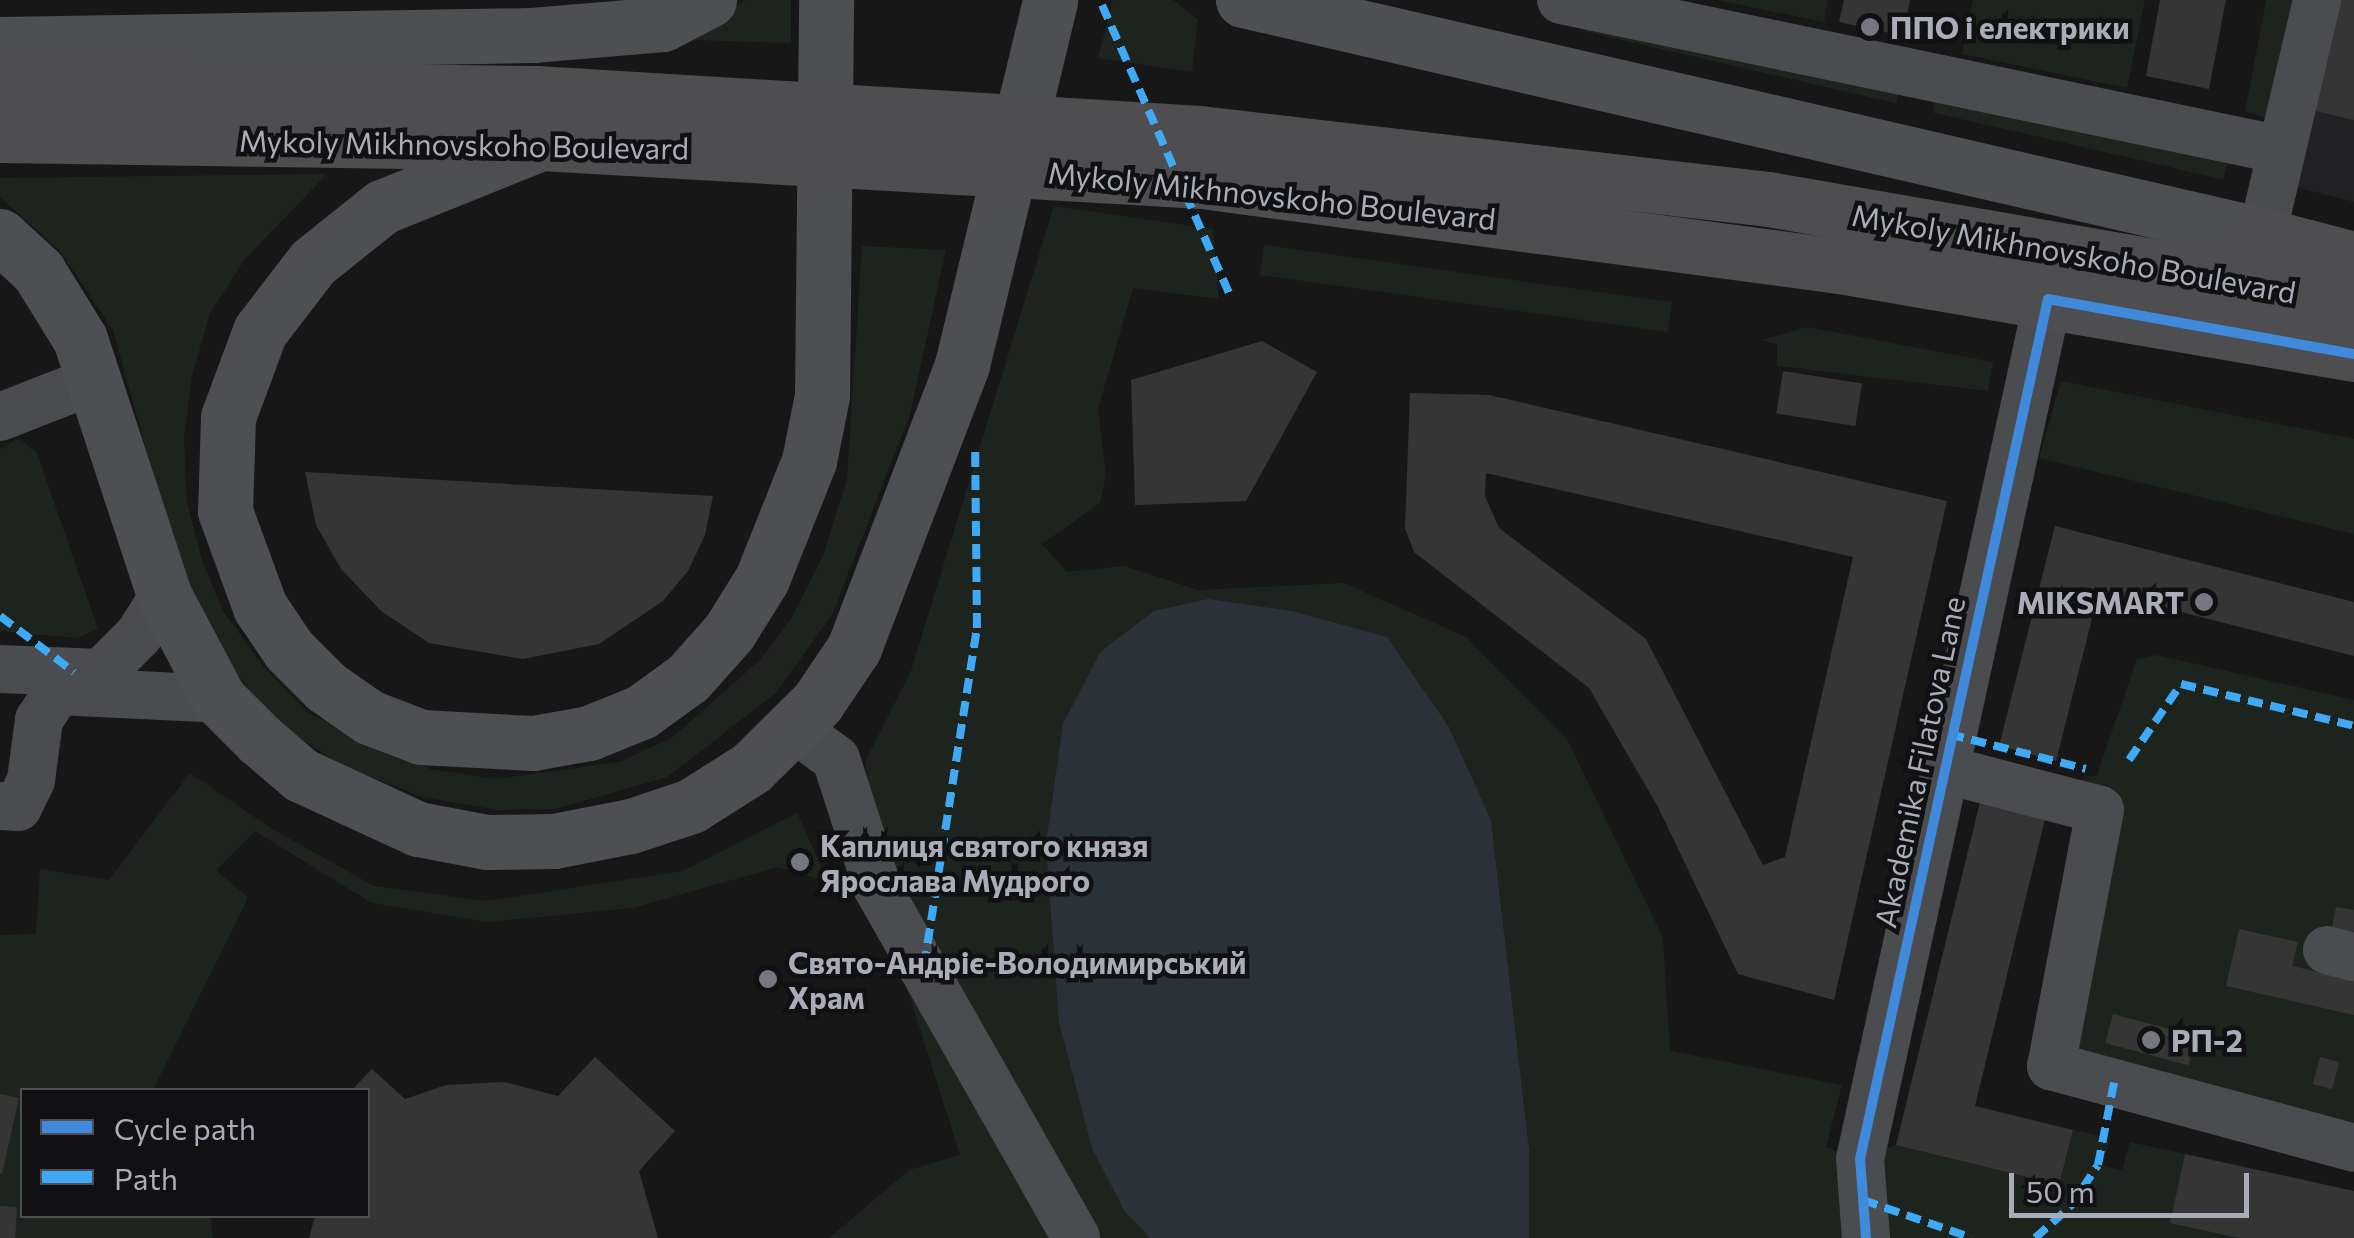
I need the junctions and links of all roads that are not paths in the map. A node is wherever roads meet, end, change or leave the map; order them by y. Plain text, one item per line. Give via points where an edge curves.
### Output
1 (710, 0) edge
2 (826, 0) edge
3 (1050, 0) edge
4 (1243, 0) edge
5 (1561, 0) edge
6 (2316, 0) edge
7 (1341, 13) edge
8 (0, 44) edge
9 (0, 86) edge
10 (0, 135) edge
11 (542, 143) junction
12 (2282, 150) junction
13 (1201, 157) junction
14 (0, 236) edge
15 (2262, 236) junction
16 (2354, 259) edge
17 (2048, 300) junction
18 (2354, 301) edge
19 (2354, 354) edge
20 (92, 381) junction
21 (0, 417) edge
22 (164, 595) junction
23 (0, 669) edge
24 (219, 699) junction
25 (794, 728) junction
26 (1943, 769) junction
27 (0, 806) edge
28 (2354, 1148) edge
29 (1076, 1238) edge
30 (1866, 1238) edge

1 - 8 main road via 664,24 532,35
2 - 11 main road via 822,396 789,522 729,632 688,678 641,712 589,733 477,744 421,737 370,716 289,650 238,559 223,464 228,417 260,331 313,262 382,207
3 - 25 main road via 962,365 854,648
4 - 7 main road
5 - 12 street
6 - 12 street
7 - 15 main road
9 - 13 highway, Mykoly Mikhnovskoho Boulevard, bridge via 536,93
10 - 11 highway, Mykoly Mikhnovskoho Boulevard
11 - 13 highway, Mykoly Mikhnovskoho Boulevard, bridge
12 - 15 street
13 - 17 highway, Mykoly Mikhnovskoho Boulevard
13 - 18 highway, Mykoly Mikhnovskoho Boulevard via 1750,197
14 - 20 main road via 38,272 59,305 80,339
15 - 16 highway
17 - 19 highway, Mykoly Mikhnovskoho Boulevard
17 - 26 street, Akademika Filatova Lane
20 - 21 street
20 - 22 main road
22 - 23 street via 139,635 102,673
22 - 24 main road
24 - 25 main road via 300,775 356,805 418,829 487,842 554,842 691,806 751,768
24 - 27 street via 58,691 38,720 31,780 18,807
25 - 29 street via 836,759 878,889
26 - 28 street via 2100,810 2051,1066
26 - 30 street, Akademika Filatova Lane via 1860,1159

